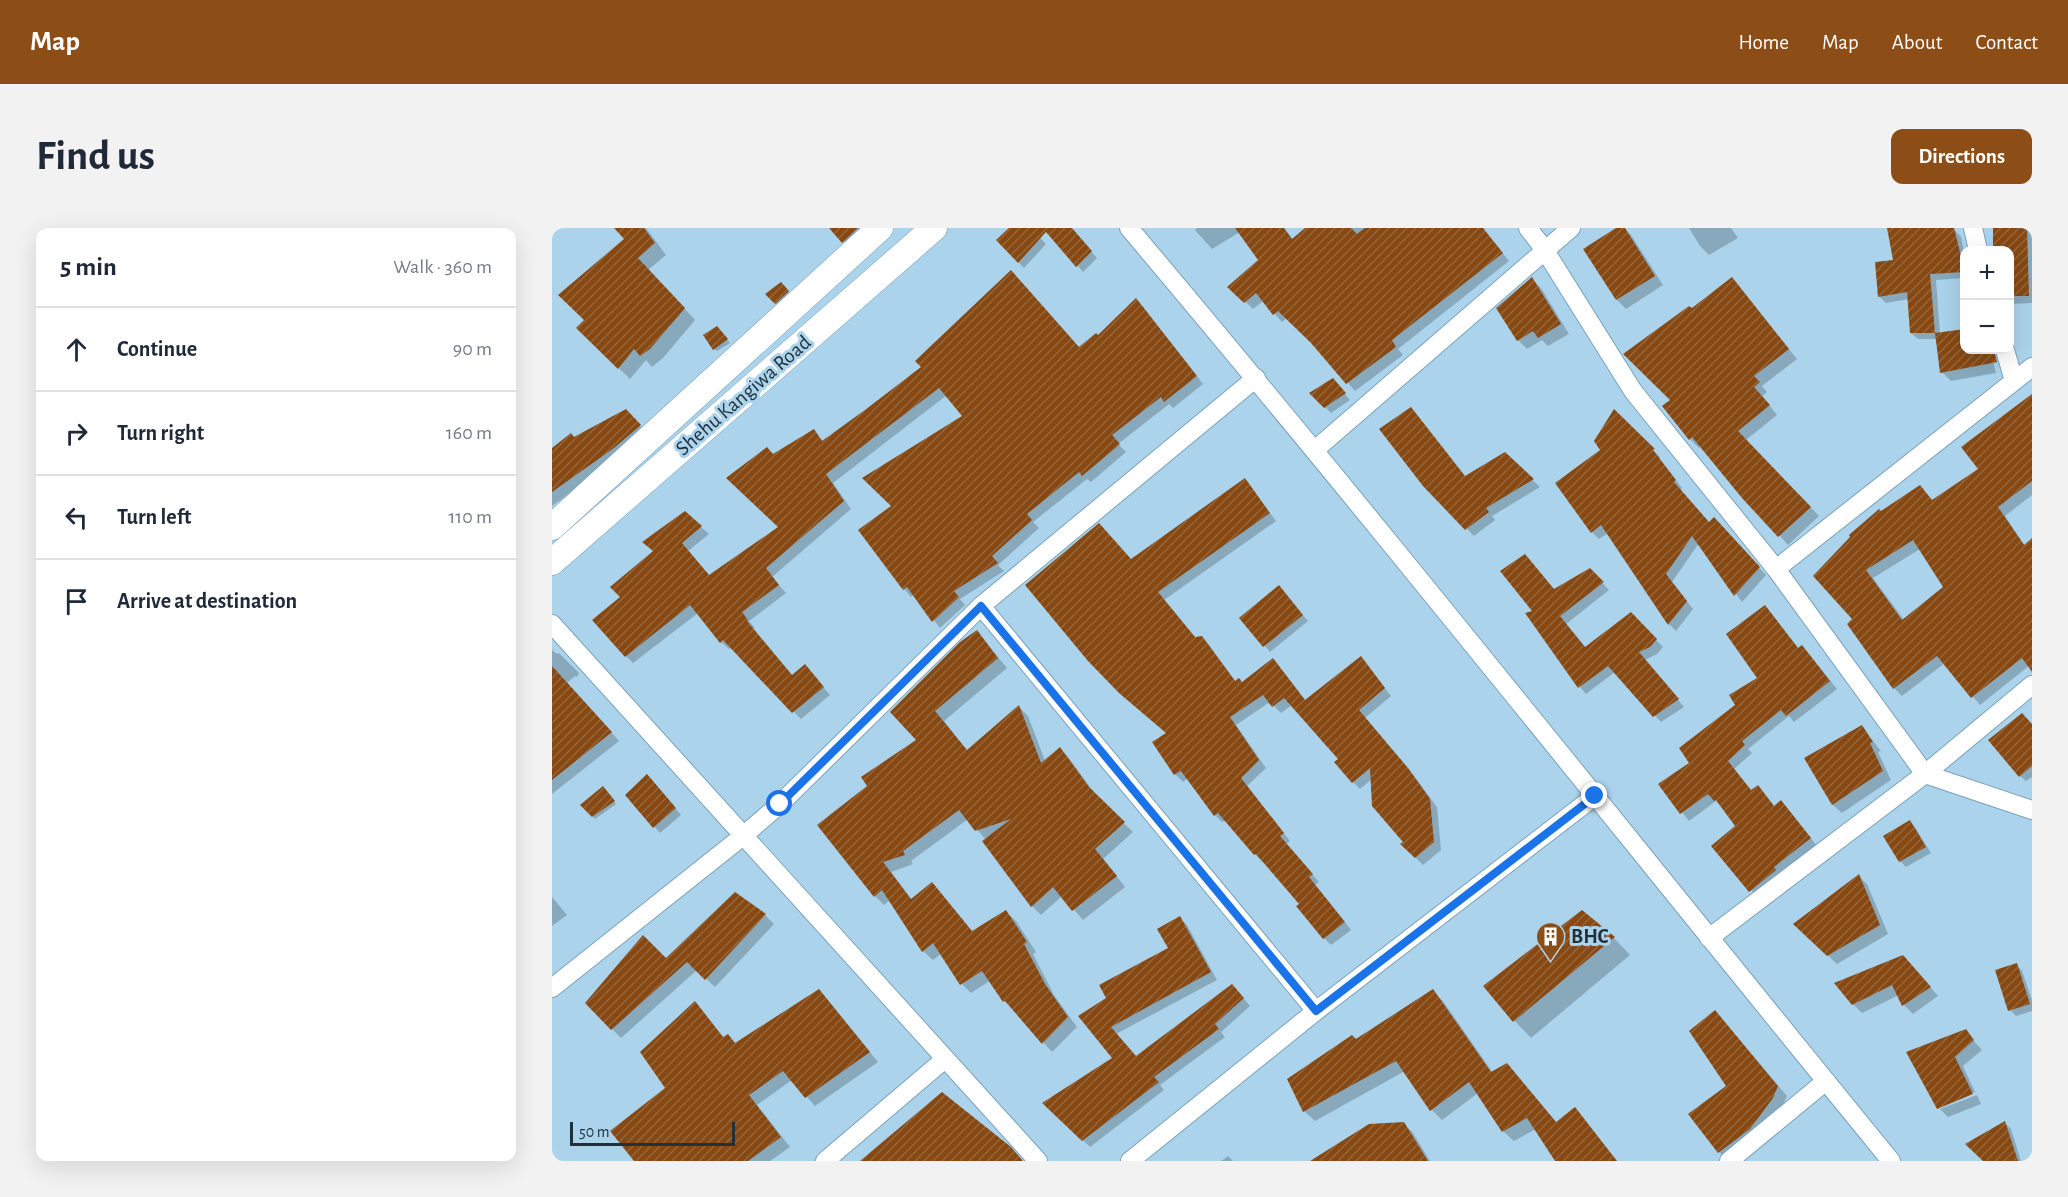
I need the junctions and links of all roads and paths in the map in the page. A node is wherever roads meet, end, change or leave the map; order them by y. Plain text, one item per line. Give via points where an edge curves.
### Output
1 (880, 228) edge
2 (934, 228) edge
3 (1129, 228) edge
4 (1528, 228) edge
5 (1571, 228) edge
6 (1972, 228) edge
7 (1977, 246) edge
8 (1544, 249) junction
9 (2006, 354) edge
10 (2032, 367) edge
11 (1256, 378) junction
12 (2014, 381) junction
13 (1316, 450) junction
14 (552, 527) edge
15 (552, 562) edge
16 (1776, 569) junction
17 (981, 606) junction
18 (552, 624) edge
19 (2032, 685) edge
20 (1925, 774) junction
21 (1595, 796) junction
22 (2032, 810) edge
23 (744, 836) junction
24 (1709, 938) junction
25 (552, 988) edge
26 (1316, 1011) junction
27 (945, 1059) junction
28 (1826, 1081) junction
29 (825, 1161) edge
30 (1038, 1161) edge
31 (1130, 1161) edge
32 (1729, 1161) edge
33 (1891, 1161) edge

1 - 14 main road, Shehu Kangiwa Road
2 - 15 main road, Shehu Kangiwa Road
3 - 11 street
4 - 8 street
5 - 8 street
6 - 7 street
8 - 13 street
8 - 16 street via 1633,391
9 - 12 street
10 - 12 street
11 - 13 street
11 - 17 street
12 - 16 street
13 - 21 street
16 - 20 street
17 - 23 street
17 - 26 street
18 - 23 street
19 - 20 street
20 - 22 street
20 - 24 street
21 - 24 street
21 - 26 street
23 - 25 street
23 - 27 street
24 - 28 street
26 - 31 street
27 - 29 street
27 - 30 street
28 - 32 street
28 - 33 street

